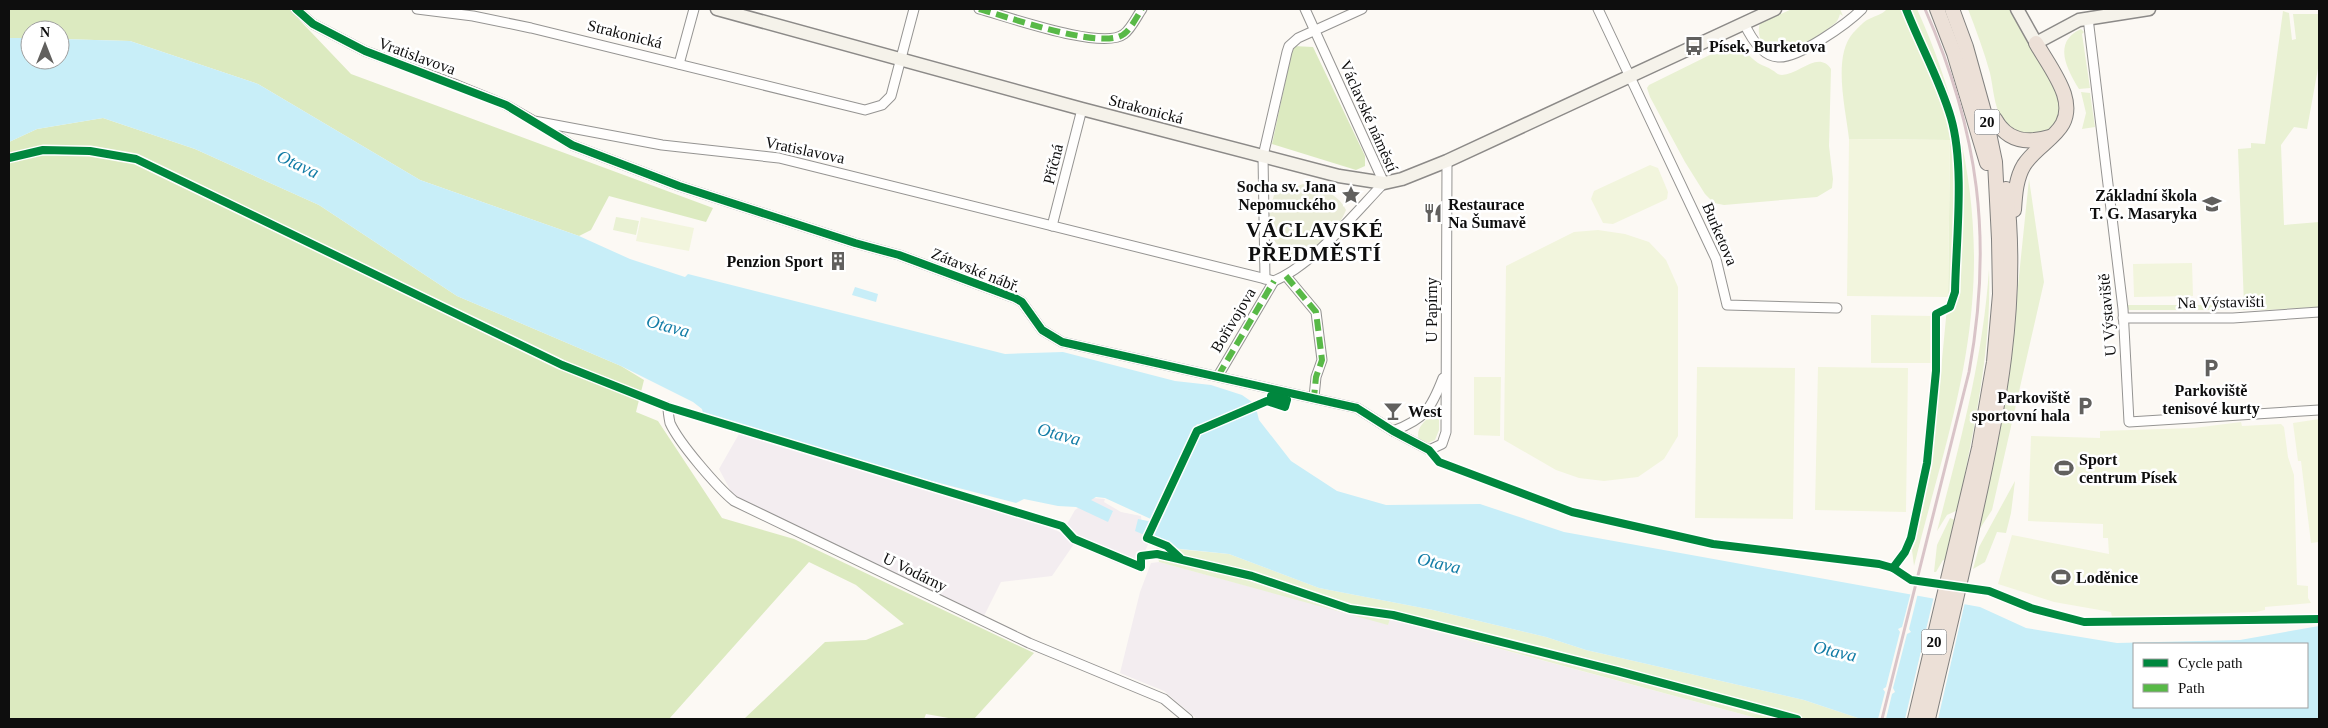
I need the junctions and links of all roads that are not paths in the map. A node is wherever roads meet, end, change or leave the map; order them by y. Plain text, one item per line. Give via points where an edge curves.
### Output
1 (296, 9) edge
2 (417, 9) edge
3 (694, 9) edge
4 (717, 9) edge
5 (914, 9) edge
6 (979, 9) edge
7 (1142, 9) edge
8 (1305, 9) edge
9 (1362, 9) edge
10 (1598, 9) edge
11 (1775, 9) edge
12 (1862, 9) edge
13 (1937, 9) edge
14 (1952, 9) edge
15 (1961, 9) edge
16 (2017, 9) edge
17 (2149, 9) edge
18 (2088, 18) junction
19 (1744, 23) junction
20 (1314, 31) junction
21 (2036, 43) junction
22 (902, 59) junction
23 (679, 64) junction
24 (1630, 78) junction
25 (1082, 109) junction
26 (1995, 118) junction
27 (534, 121) junction
28 (2053, 136) junction
29 (1263, 156) junction
30 (1447, 161) junction
31 (1384, 183) junction
32 (1052, 226) junction
33 (2005, 237) junction
34 (1286, 276) junction
35 (1270, 280) junction
36 (1837, 308) dead end
37 (2319, 312) edge
38 (2123, 318) junction
39 (1445, 373) junction
40 (1218, 376) junction
41 (1314, 397) junction
42 (668, 407) dead end
43 (2319, 410) edge
44 (1393, 432) junction
45 (1429, 450) joint
46 (1958, 566) junction
47 (1188, 719) edge
48 (1915, 719) edge
49 (1928, 719) edge

1 - 27 street, Vratislavova via 313,24 365,51 506,105
2 - 23 street, Strakonická via 531,28
3 - 23 street, Strakonická
4 - 22 main road, Strakonická
5 - 22 street
6 - 7 street via 1082,37 1109,40 1124,34
8 - 20 street, Václavské náměstí
9 - 20 street
10 - 24 street
11 - 19 main road
12 - 19 street via 1836,31 1787,57 1777,57 1758,46
13 - 33 highway via 1954,53 1988,166
14 - 33 highway, 20 via 1986,119
15 - 26 highway, 20
16 - 21 main road
17 - 18 main road
18 - 21 main road
18 - 38 street, U Výstaviště
19 - 24 main road
20 - 29 street via 1293,42 1287,52
20 - 31 street, Václavské náměstí
21 - 28 highway via 2064,92 2066,120
22 - 23 street, Strakonická via 890,96 882,105 865,110
22 - 25 main road, Strakonická
24 - 30 main road
24 - 36 street, Burketova via 1716,259 1727,305
25 - 29 main road, Strakonická
25 - 32 street, Příčná
26 - 28 highway via 2005,132 2018,140 2039,141
26 - 33 highway, 20 via 2006,191
27 - 32 street, Vratislavova via 662,146 779,158
27 - 40 street, Zátavské nábř. via 572,145 679,186 899,255 1015,298 1022,302 1042,330 1062,342
28 - 33 highway via 2032,154 2023,167
29 - 31 main road, Strakonická via 1339,176
29 - 35 street
30 - 31 main road
30 - 39 street, U Papírny
31 - 34 street, Václavské náměstí via 1314,254
32 - 35 street, Vratislavova
33 - 46 highway, 20 via 1990,393
34 - 35 street, Václavské náměstí
34 - 41 street via 1316,312 1322,360
35 - 40 street, Bořivojova
37 - 38 street, Na Výstavišti via 2233,318
38 - 43 street, U Výstaviště via 2129,422
39 - 44 street via 1428,412 1413,424
39 - 45 street, U Papírny via 1446,432 1442,444
40 - 41 street, Zátavské nábř.
41 - 44 street, Zátavské nábř. via 1357,408
42 - 47 street, U Vodárny via 670,422 680,438 720,489 734,501 1021,640 1164,699
44 - 45 street, Zátavské nábř.
46 - 48 highway, 20
46 - 49 highway, 20

